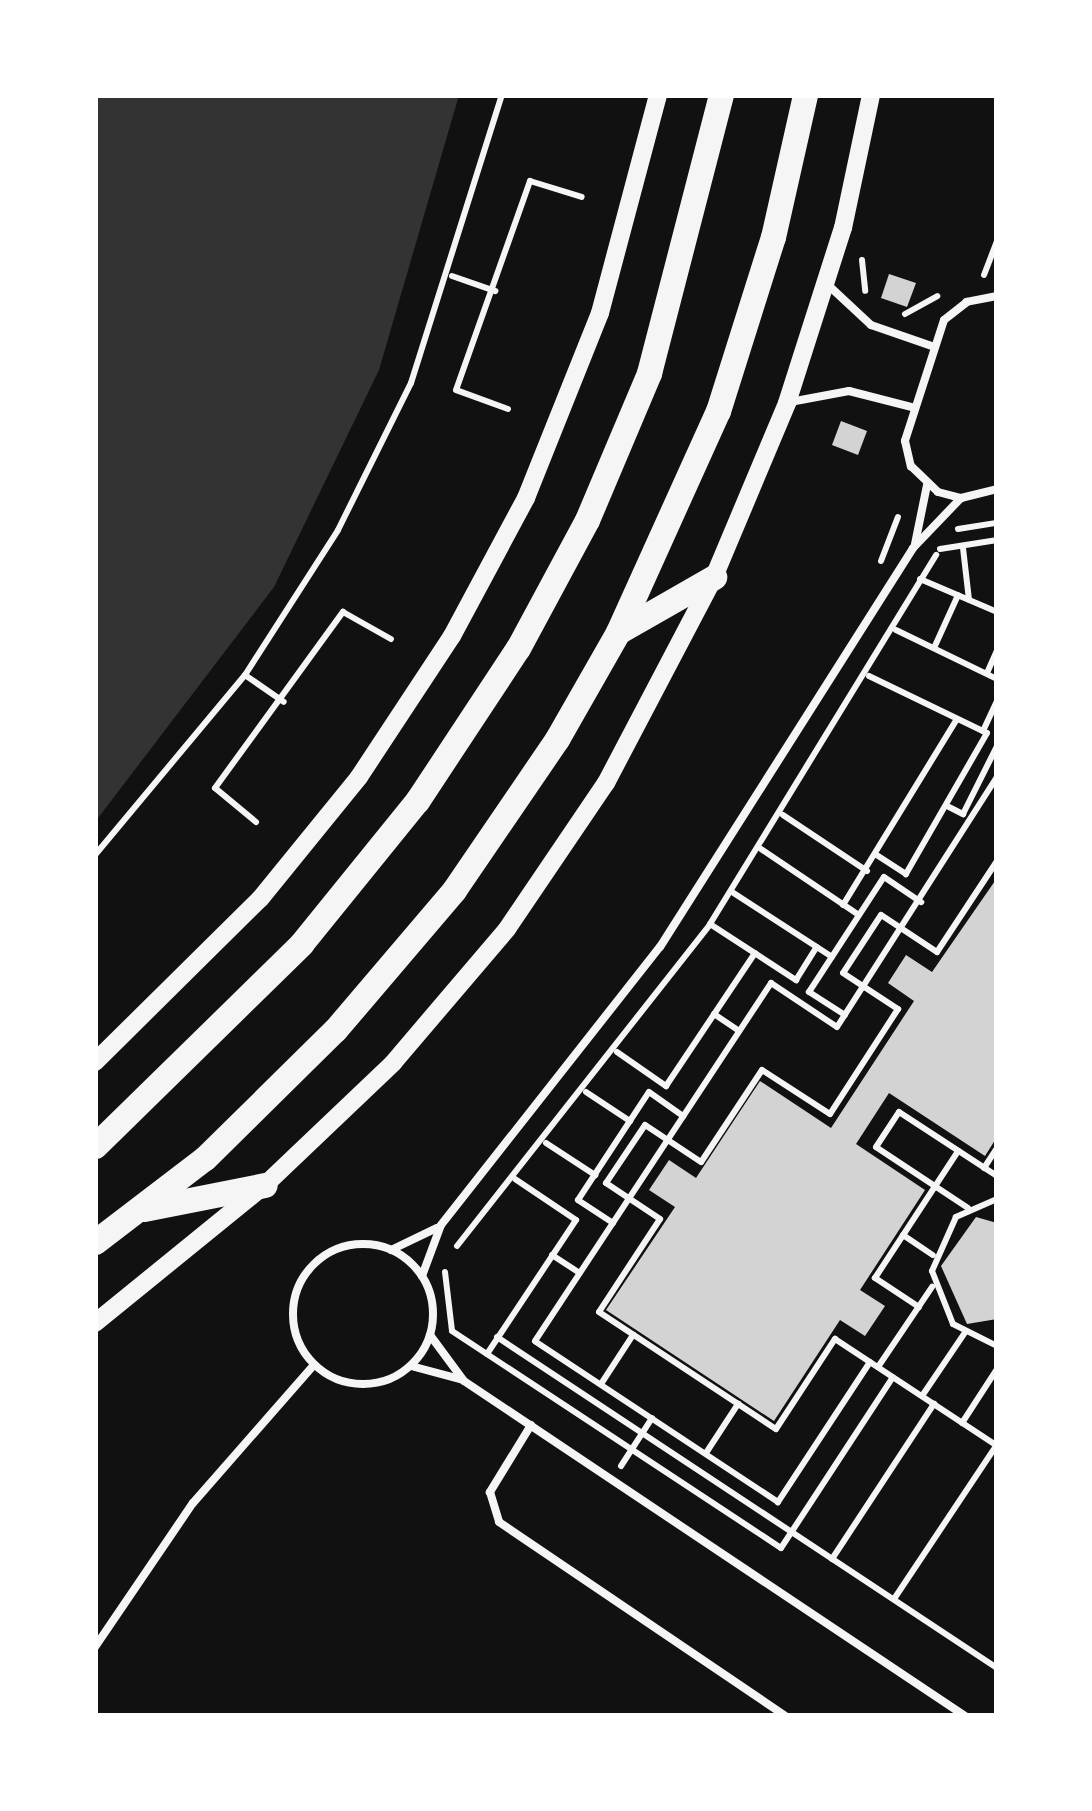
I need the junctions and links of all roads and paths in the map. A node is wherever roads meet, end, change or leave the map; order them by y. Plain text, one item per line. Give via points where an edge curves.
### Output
1 (502, 95) edge
2 (658, 95) edge
3 (722, 95) edge
4 (805, 95) edge
5 (871, 95) edge
6 (582, 197) dead end
7 (843, 228) junction
8 (997, 240) edge
9 (452, 276) junction
10 (972, 279) dead end
11 (827, 283) junction
12 (956, 286) dead end
13 (494, 291) junction
14 (997, 296) edge
15 (872, 300) dead end
16 (892, 310) dead end
17 (932, 346) junction
18 (787, 403) junction
19 (912, 407) junction
20 (508, 409) dead end
21 (927, 485) junction
22 (997, 489) edge
23 (961, 498) junction
24 (907, 499) dead end
25 (997, 523) edge
26 (997, 540) edge
27 (914, 548) junction
28 (963, 548) junction
29 (940, 549) junction
30 (997, 553) edge
31 (900, 570) junction
32 (997, 570) edge
33 (714, 576) junction
34 (923, 580) junction
35 (958, 595) junction
36 (969, 600) junction
37 (997, 612) edge
38 (896, 630) junction
39 (618, 632) junction
40 (391, 639) dead end
41 (934, 648) junction
42 (997, 651) edge
43 (987, 674) junction
44 (245, 676) junction
45 (869, 676) junction
46 (997, 678) edge
47 (284, 702) junction
48 (996, 704) edge
49 (957, 718) junction
50 (983, 731) junction
51 (997, 746) edge
52 (997, 776) edge
53 (949, 807) junction
54 (783, 815) junction
55 (256, 822) dead end
56 (761, 849) junction
57 (95, 854) edge
58 (877, 855) junction
59 (997, 861) edge
60 (867, 871) junction
61 (732, 892) junction
62 (921, 902) junction
63 (844, 905) junction
64 (860, 915) junction
65 (710, 924) junction
66 (902, 930) junction
67 (846, 936) junction
68 (861, 946) junction
69 (817, 947) junction
70 (755, 954) junction
71 (832, 957) junction
72 (864, 987) junction
73 (714, 1014) junction
74 (845, 1015) junction
75 (739, 1031) junction
76 (617, 1052) junction
77 (95, 1062) edge
78 (586, 1092) junction
79 (684, 1116) junction
80 (630, 1121) junction
81 (667, 1140) junction
82 (545, 1142) junction
83 (95, 1146) edge
84 (614, 1146) junction
85 (997, 1148) edge
86 (958, 1151) junction
87 (625, 1154) junction
88 (984, 1168) junction
89 (595, 1174) junction
90 (997, 1176) edge
91 (515, 1179) junction
92 (266, 1185) junction
93 (935, 1186) junction
94 (629, 1198) junction
95 (997, 1199) edge
96 (968, 1208) junction
97 (139, 1210) junction
98 (613, 1222) junction
99 (441, 1225) junction
100 (903, 1235) junction
101 (95, 1242) edge
102 (391, 1250) junction
103 (454, 1250) dead end
104 (552, 1255) junction
105 (934, 1255) junction
106 (441, 1264) dead end
107 (580, 1273) junction
108 (422, 1276) junction
109 (933, 1286) junction
110 (918, 1307) junction
111 (95, 1323) edge
112 (964, 1334) junction
113 (430, 1335) junction
114 (634, 1335) junction
115 (497, 1337) junction
116 (997, 1346) edge
117 (487, 1354) junction
118 (314, 1364) junction
119 (874, 1365) junction
120 (410, 1366) junction
121 (997, 1370) edge
122 (893, 1377) junction
123 (464, 1380) junction
124 (601, 1384) junction
125 (922, 1396) junction
126 (738, 1404) junction
127 (934, 1404) junction
128 (652, 1418) junction
129 (962, 1423) junction
130 (531, 1425) junction
131 (642, 1433) junction
132 (997, 1446) edge
133 (632, 1450) junction
134 (706, 1454) junction
135 (612, 1480) junction
136 (792, 1532) junction
137 (832, 1558) junction
138 (894, 1600) junction
139 (95, 1647) edge
140 (997, 1668) edge
141 (785, 1716) edge
142 (965, 1716) edge

1 - 9 path
2 - 77 street via 575,378 452,636 359,778 271,886
3 - 83 highway via 649,374 587,520 518,648 416,801 313,930
4 - 39 highway via 736,360
5 - 7 street
6 - 13 path via 530,181
7 - 11 street
7 - 15 path via 868,236 860,270
8 - 10 path via 990,274
9 - 13 path
9 - 44 path via 377,458
11 - 17 lane via 870,325
11 - 18 street
12 - 16 path via 910,315
13 - 20 path via 456,390
14 - 17 lane via 954,309
17 - 19 lane
18 - 19 lane via 849,392
18 - 33 street
19 - 21 lane via 907,454
21 - 23 lane
21 - 27 lane
22 - 23 lane
23 - 27 lane
24 - 31 path via 876,559
25 - 29 path via 951,530
26 - 28 path
27 - 31 lane
28 - 29 path
28 - 36 path
29 - 34 path
30 - 32 path
31 - 34 path
31 - 99 lane via 660,947
33 - 39 highway
33 - 92 street via 606,783 507,929 393,1063
34 - 35 path
34 - 38 path
35 - 36 path
35 - 41 path
36 - 37 path
38 - 41 path
38 - 45 path
39 - 97 highway via 507,816 396,962 272,1096
40 - 47 path via 343,612
41 - 43 path
42 - 43 path
43 - 46 path
44 - 47 path
44 - 57 path
45 - 49 path
45 - 54 path
47 - 55 path via 215,788
48 - 50 path
49 - 50 path
49 - 58 path
50 - 53 path
51 - 53 path via 963,814
52 - 62 path
53 - 58 path via 906,874
54 - 56 path
54 - 60 path
56 - 61 path
56 - 63 path
58 - 60 path
59 - 66 path via 936,952
60 - 63 path
61 - 65 path
61 - 69 path
62 - 64 path via 884,877
62 - 66 path
63 - 64 path
64 - 67 path
65 - 70 path
65 - 76 path
66 - 68 path via 881,915
66 - 72 path
67 - 68 path
67 - 71 path
68 - 72 path via 843,973
69 - 70 path via 796,980
69 - 71 path
70 - 73 path
71 - 74 path via 809,992
72 - 74 path
72 - 81 path via 898,1009 830,1114 762,1070 701,1162
73 - 75 path
73 - 76 path via 666,1086
74 - 75 path via 837,1027 771,983
75 - 79 path
76 - 78 path
78 - 80 path
78 - 82 path
79 - 80 path via 649,1092
79 - 81 path
80 - 84 path
81 - 87 path via 644,1125
81 - 94 path
82 - 89 path
82 - 91 path
84 - 87 path
84 - 89 path
85 - 88 path
86 - 88 path
86 - 93 path
86 - 93 path via 899,1112 891,1124 876,1147
87 - 94 path via 606,1183
88 - 90 path
89 - 98 path via 578,1200
91 - 103 path
91 - 104 path via 576,1220
92 - 97 highway
92 - 111 street
93 - 96 path
93 - 100 path
94 - 98 path
94 - 114 path via 660,1219 598,1312
95 - 96 path
96 - 105 path
97 - 101 highway
98 - 107 path
99 - 102 lane
99 - 108 lane
100 - 105 path
100 - 110 path via 875,1278
102 - 108 lane
102 - 118 lane via 357,1244 310,1268 294,1318
104 - 107 path
104 - 115 path
105 - 109 path
106 - 117 path via 452,1331
107 - 124 path via 535,1340
108 - 113 lane
109 - 110 path
109 - 112 path
110 - 119 path
112 - 116 path
112 - 125 path
113 - 120 lane
113 - 123 lane
114 - 124 path
114 - 126 path
115 - 117 path
115 - 131 path
117 - 133 path
118 - 120 lane via 370,1384
118 - 139 lane via 193,1503
119 - 122 path
119 - 126 path via 835,1339 776,1430
119 - 134 path via 778,1502
120 - 123 lane
121 - 129 path
122 - 125 path
122 - 136 path
123 - 130 lane
124 - 128 path
125 - 127 path
126 - 134 path
127 - 129 path
127 - 137 path
128 - 131 path
128 - 134 path
129 - 132 path
130 - 135 lane
130 - 141 lane via 490,1492 499,1522
131 - 133 path
131 - 136 path
132 - 138 path
133 - 135 path
133 - 136 path via 781,1548
135 - 142 lane
136 - 137 path
137 - 138 path
138 - 140 path

